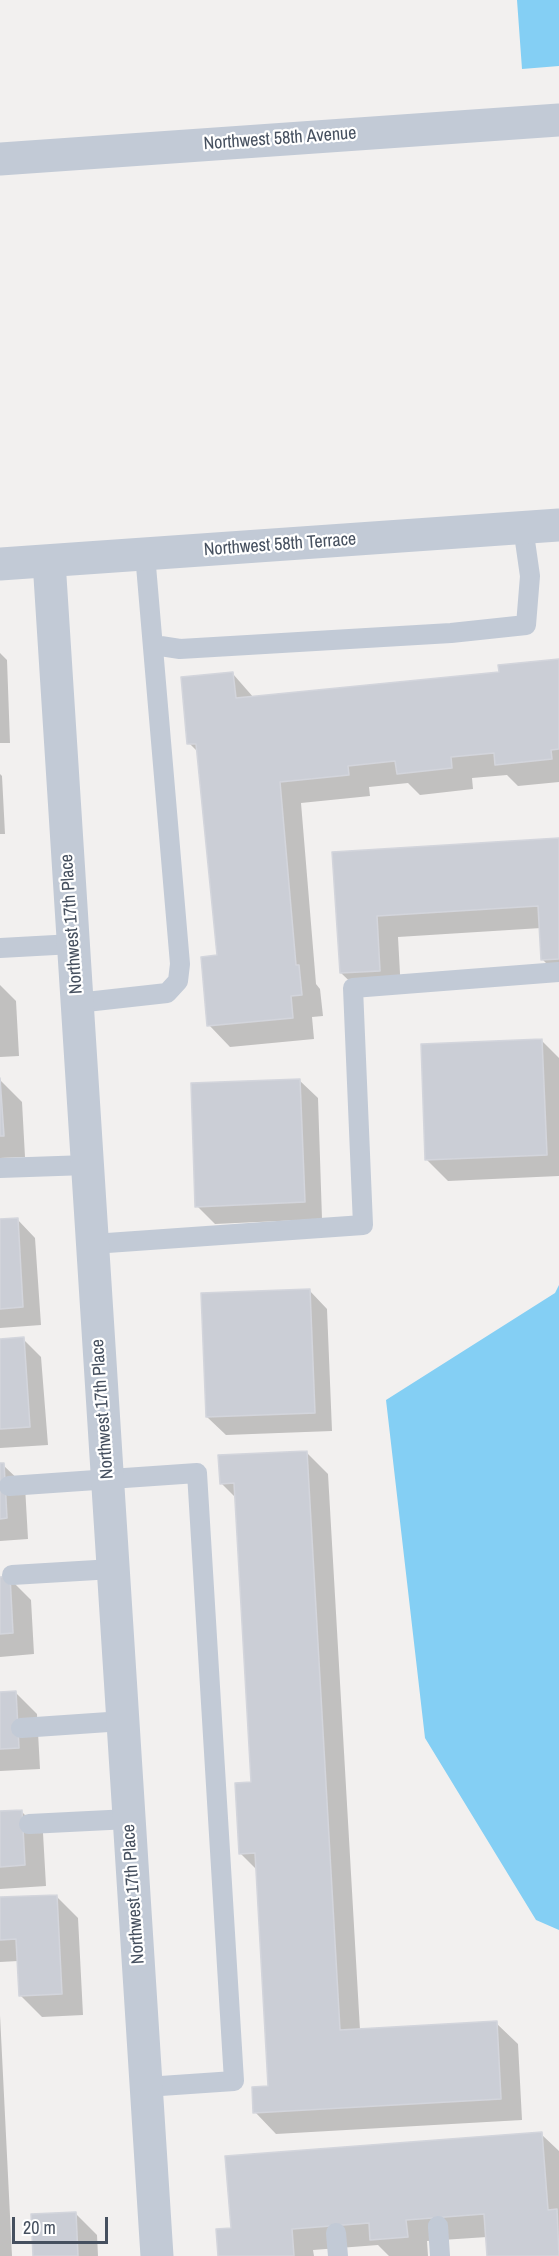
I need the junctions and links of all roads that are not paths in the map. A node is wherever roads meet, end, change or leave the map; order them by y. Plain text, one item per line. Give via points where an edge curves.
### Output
1 (559, 120) edge
2 (0, 159) edge
3 (559, 525) edge
4 (523, 527) junction
5 (145, 554) junction
6 (49, 561) junction
7 (0, 564) edge
8 (154, 645) junction
9 (73, 944) junction
10 (0, 948) edge
11 (559, 972) edge
12 (77, 1004) junction
13 (87, 1165) junction
14 (0, 1168) edge
15 (93, 1244) junction
16 (108, 1478) junction
17 (9, 1486) dead end
18 (113, 1569) junction
19 (12, 1575) dead end
20 (123, 1722) junction
21 (21, 1728) dead end
22 (129, 1819) junction
23 (29, 1824) dead end
24 (146, 2087) junction
25 (438, 2226) dead end
26 (336, 2233) dead end
27 (157, 2256) edge
28 (338, 2256) edge
29 (440, 2256) edge

1 - 2 street, Northwest 58th Avenue
3 - 4 street, Northwest 58th Terrace
4 - 5 street, Northwest 58th Terrace
4 - 8 lane via 530,576 526,625 180,650
5 - 6 street, Northwest 58th Terrace
5 - 8 lane
6 - 7 street, Northwest 58th Terrace
6 - 9 street, Northwest 17th Place
8 - 12 lane via 180,964 178,981 167,993
9 - 10 lane
9 - 12 street, Northwest 17th Place
11 - 15 lane via 353,988 363,1225
12 - 13 street, Northwest 17th Place
13 - 14 lane
13 - 15 street, Northwest 17th Place
15 - 16 street, Northwest 17th Place
16 - 17 lane
16 - 18 street, Northwest 17th Place
16 - 24 lane via 196,1473 234,2081
18 - 19 lane
18 - 20 street, Northwest 17th Place
20 - 21 lane
20 - 22 street, Northwest 17th Place
22 - 23 lane
22 - 24 street, Northwest 17th Place
24 - 27 street, Northwest 17th Place
25 - 29 lane
26 - 28 lane

